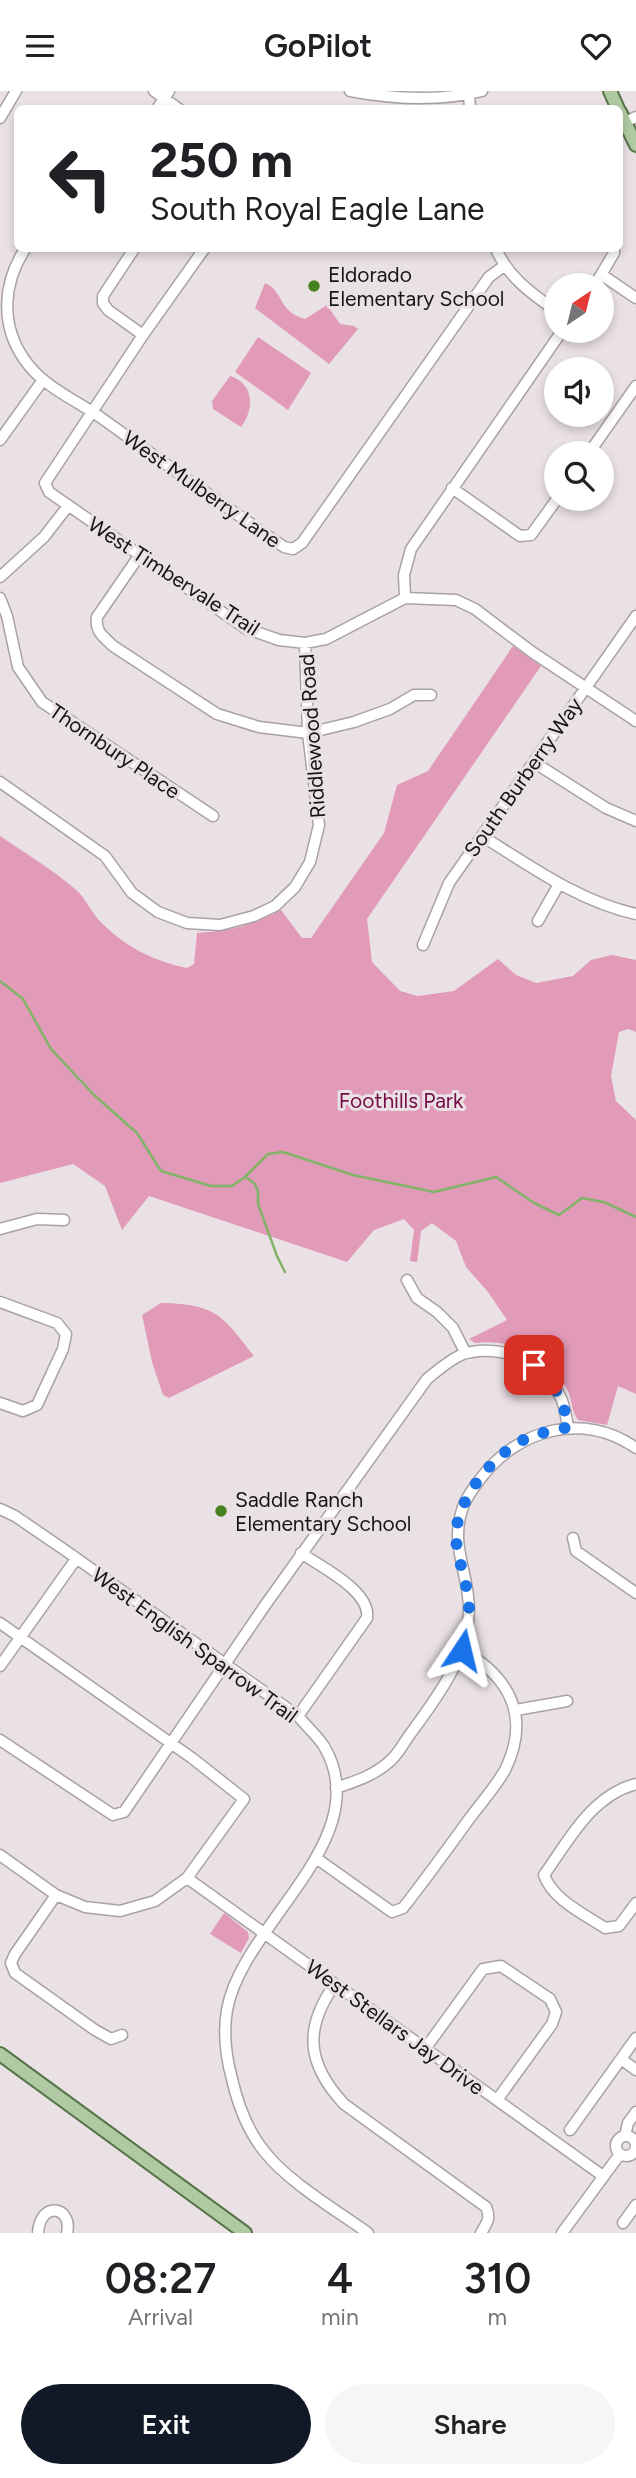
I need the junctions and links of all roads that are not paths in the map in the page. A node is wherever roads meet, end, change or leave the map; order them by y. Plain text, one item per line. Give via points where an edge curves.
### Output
1 (16, 91) edge
2 (154, 91) edge
3 (350, 91) edge
4 (482, 91) edge
5 (469, 94) junction
6 (166, 95) edge
7 (470, 105) edge
8 (623, 117) edge
9 (0, 118) edge
10 (636, 145) edge
11 (23, 252) edge
12 (133, 252) edge
13 (202, 252) edge
14 (497, 252) edge
15 (614, 252) edge
16 (504, 266) junction
17 (603, 273) edge
18 (614, 283) edge
19 (636, 298) edge
20 (544, 303) edge
21 (3, 314) edge
22 (143, 335) junction
23 (554, 343) edge
24 (43, 380) junction
25 (636, 386) edge
26 (93, 412) junction
27 (0, 440) edge
28 (597, 441) edge
29 (452, 488) junction
30 (68, 506) junction
31 (548, 511) edge
32 (139, 556) junction
33 (0, 577) edge
34 (0, 598) edge
35 (405, 598) junction
36 (636, 615) edge
37 (305, 643) junction
38 (585, 688) junction
39 (431, 695) dead end
40 (636, 721) edge
41 (308, 733) junction
42 (534, 763) junction
43 (0, 782) edge
44 (213, 816) dead end
45 (636, 821) edge
46 (482, 836) junction
47 (559, 884) junction
48 (636, 913) edge
49 (538, 921) dead end
50 (423, 945) dead end
51 (64, 1220) dead end
52 (0, 1230) edge
53 (407, 1280) dead end
54 (0, 1302) edge
55 (465, 1352) junction
56 (0, 1403) edge
57 (569, 1427) junction
58 (636, 1448) edge
59 (0, 1509) edge
60 (573, 1538) dead end
61 (301, 1553) junction
62 (76, 1559) junction
63 (636, 1593) edge
64 (0, 1623) edge
65 (21, 1637) junction
66 (462, 1650) junction
67 (225, 1664) junction
68 (0, 1666) edge
69 (567, 1702) dead end
70 (516, 1710) junction
71 (298, 1716) junction
72 (0, 1740) edge
73 (169, 1744) junction
74 (636, 1784) edge
75 (336, 1788) junction
76 (0, 1855) edge
77 (316, 1858) junction
78 (187, 1878) junction
79 (56, 1895) junction
80 (636, 1903) edge
81 (264, 1933) junction
82 (335, 1984) junction
83 (122, 2035) dead end
84 (636, 2038) edge
85 (425, 2049) junction
86 (0, 2054) edge
87 (621, 2059) junction
88 (636, 2070) edge
89 (497, 2100) junction
90 (636, 2112) edge
91 (570, 2130) dead end
92 (625, 2136) junction
93 (635, 2153) edge
94 (620, 2154) junction
95 (603, 2176) junction
96 (636, 2205) edge
97 (623, 2223) dead end
98 (37, 2233) edge
99 (66, 2233) edge
100 (246, 2233) edge
101 (368, 2233) edge
102 (481, 2233) edge
103 (562, 2233) edge

1 - 9 street
2 - 6 street
3 - 5 street via 418,99
4 - 5 street
5 - 7 street
8 - 10 main road
11 - 21 street, West Mulberry Lane via 9,282
12 - 22 street via 103,296 103,303
13 - 22 street, West Timbervale Trail
14 - 16 street
15 - 17 street
16 - 20 street
16 - 26 street, West Mulberry Lane via 489,277 302,543 293,549
18 - 19 street
21 - 24 street, West Mulberry Lane via 24,359
22 - 26 street, West Timbervale Trail
23 - 29 street
24 - 26 street, West Mulberry Lane
24 - 27 street
25 - 28 street
26 - 30 street, West Timbervale Trail via 44,483
29 - 31 street via 520,537 531,535
29 - 35 street via 411,549 404,575
30 - 32 street, West Timbervale Trail
30 - 33 street via 44,537
32 - 37 street, West Timbervale Trail via 245,628
32 - 41 street via 97,617 99,633 217,714 259,727
34 - 44 street, Thornbury Place via 18,667 42,702
35 - 37 street, West Timbervale Trail via 326,639
35 - 38 street, West Timbervale Trail via 456,600 475,609
36 - 38 street, South Burberry Way
37 - 41 street, Riddlewood Road
38 - 40 street, West Timbervale Trail
38 - 42 street, South Burberry Way
39 - 41 street via 414,695 354,722
41 - 43 street, Riddlewood Road via 319,825 310,862 295,887 275,906 220,925 187,923 159,912 132,893 106,856
42 - 45 street via 606,808
42 - 46 street, South Burberry Way
46 - 47 street
46 - 50 street, South Burberry Way via 449,883
47 - 48 street
47 - 49 street
51 - 52 street via 37,1219
53 - 55 street via 417,1298 453,1328
54 - 56 street via 57,1323 66,1334 37,1405 23,1411
55 - 57 street via 498,1350 534,1365 562,1399
55 - 61 street via 427,1379
57 - 58 street via 597,1432
57 - 66 street via 532,1436 509,1448 491,1464 462,1508 456,1537 469,1610
59 - 62 street, West English Sparrow Trail
60 - 63 street via 576,1551
61 - 67 street
61 - 71 street via 361,1594 369,1609 368,1618
62 - 65 street
62 - 67 street, West English Sparrow Trail
64 - 65 street
65 - 68 street
65 - 73 street
66 - 70 street via 496,1674
66 - 75 street via 443,1690 390,1761 369,1777
67 - 71 street, West English Sparrow Trail
67 - 73 street
69 - 70 street
70 - 77 street via 517,1737 503,1772 404,1908 391,1912
71 - 75 street, West English Sparrow Trail via 325,1748
72 - 73 street via 113,1815 124,1812
73 - 78 street via 244,1799
74 - 80 street via 593,1807 544,1875 560,1898 605,1928 619,1926
75 - 77 street, West English Sparrow Trail via 334,1817
76 - 79 street
77 - 81 street, West English Sparrow Trail
78 - 79 street via 155,1901 120,1911 85,1907
78 - 81 street, West Stellars Jay Drive
79 - 83 street via 15,1954 11,1963 15,1973 95,2030 111,2039
81 - 82 street, West Stellars Jay Drive
81 - 101 street, West English Sparrow Trail via 227,2008 228,2066 238,2103 264,2151 284,2172
82 - 85 street, West Stellars Jay Drive
82 - 102 street via 318,2012 314,2038 316,2065 326,2084 344,2103 486,2207 488,2221
84 - 87 street
85 - 89 street, West Stellars Jay Drive
85 - 89 street via 484,1969 501,1966 550,2000 556,2012 552,2024
86 - 100 main road
87 - 88 street
87 - 91 street
89 - 95 street, West Stellars Jay Drive
90 - 92 street
92 - 93 street via 634,2140
92 - 94 street via 616,2144
93 - 94 street
94 - 95 street
95 - 103 street
96 - 97 street
98 - 99 street via 39,2221 51,2210 65,2216

